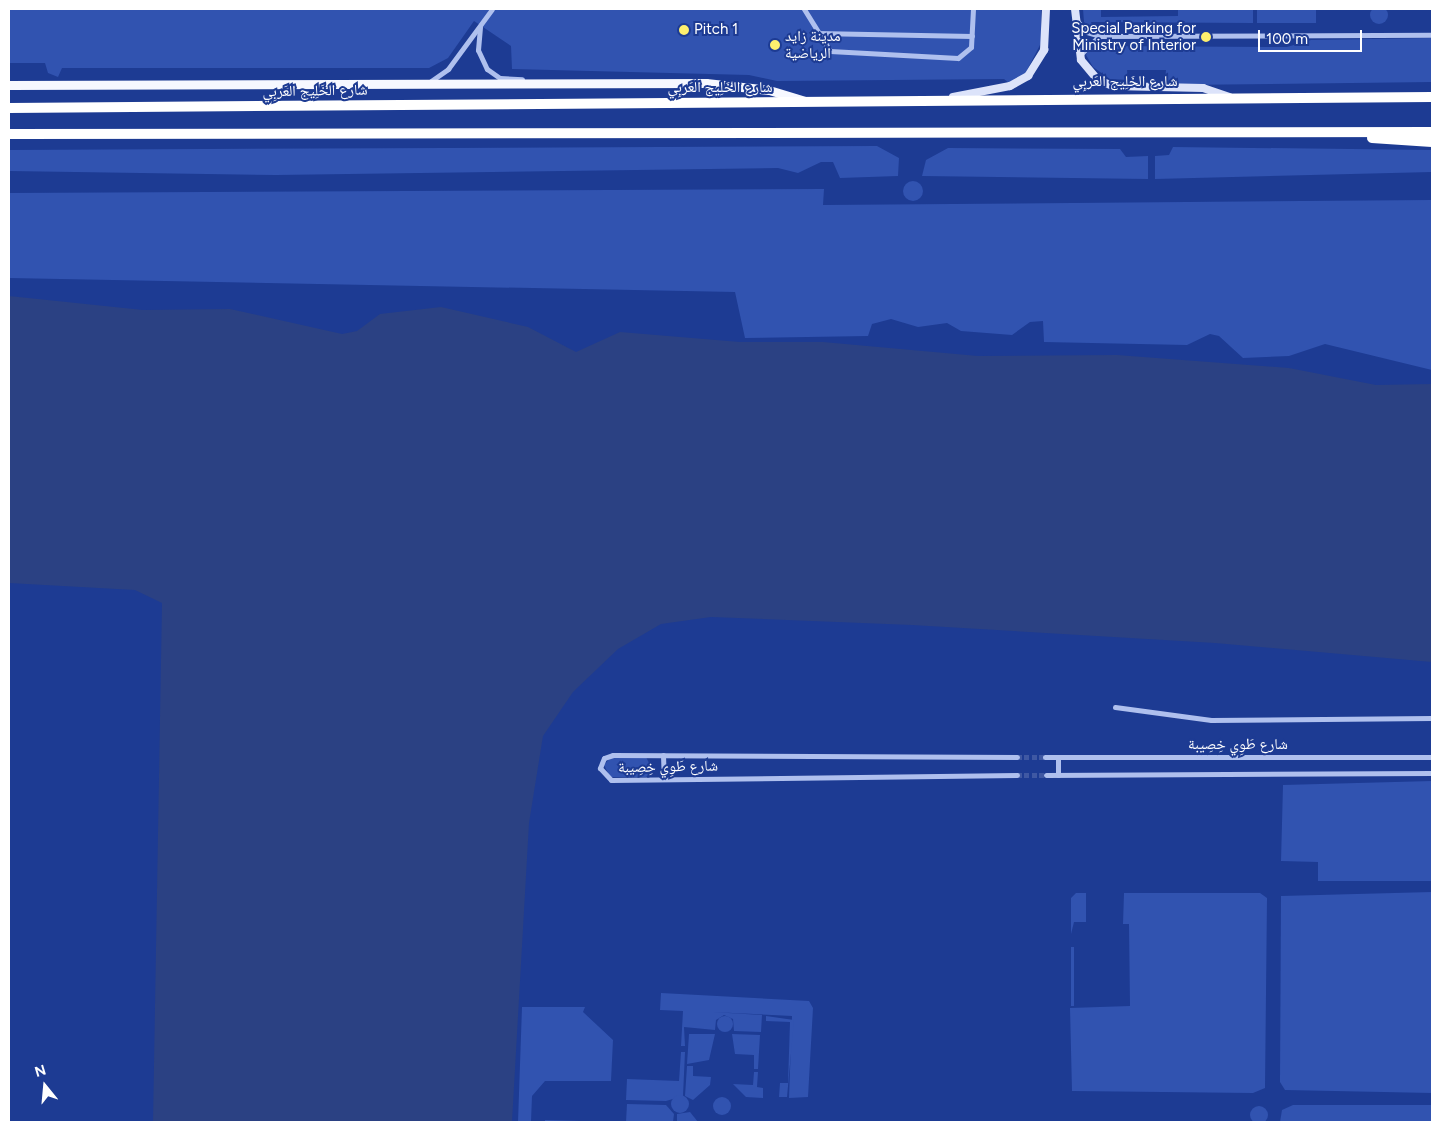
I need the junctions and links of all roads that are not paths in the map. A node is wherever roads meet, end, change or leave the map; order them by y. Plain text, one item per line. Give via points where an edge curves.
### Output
1 (492, 9) edge
2 (804, 9) edge
3 (973, 9) edge
4 (1046, 9) edge
5 (1076, 9) edge
6 (1075, 18) junction
7 (480, 27) junction
8 (816, 33) junction
9 (1432, 35) edge
10 (972, 36) junction
11 (1100, 36) junction
12 (1081, 60) junction
13 (545, 83) junction
14 (424, 84) junction
15 (9, 85) edge
16 (1229, 97) junction
17 (1432, 97) edge
18 (941, 100) junction
19 (806, 102) junction
20 (9, 108) edge
21 (1432, 132) edge
22 (1354, 133) junction
23 (9, 134) edge
24 (1432, 142) edge
25 (1115, 707) dead end
26 (1432, 718) edge
27 (663, 756) junction
28 (1045, 756) tunnel mouth
29 (1017, 757) tunnel mouth
30 (1058, 757) junction
31 (1432, 757) edge
32 (1432, 773) edge
33 (1018, 775) tunnel mouth
34 (1046, 775) tunnel mouth
35 (1058, 775) junction
36 (664, 779) junction

1 - 7 street
2 - 8 street
3 - 10 street
4 - 18 street via 1044,50 1028,76 1010,86
5 - 6 street
6 - 11 street via 1087,32
6 - 12 street
7 - 13 street via 479,55 490,73
7 - 14 street via 444,73
8 - 10 street
8 - 10 street via 824,48 832,52 958,58 970,50
9 - 11 street
11 - 12 street via 1086,44
12 - 16 street via 1094,77 1113,86 1197,87
13 - 14 main road
13 - 19 main road via 712,83 779,92
14 - 15 main road
16 - 17 highway, شارع الخَلِيج العَربِي
16 - 18 highway, شارع الخَلِيج العَربِي
18 - 19 highway, شارع الخَلِيج العَربِي
19 - 20 highway, شارع الخَلِيج العَربِي
21 - 22 highway
22 - 23 highway
22 - 24 highway
25 - 26 street via 1211,720
27 - 29 street, شارع طَوِي خِصِيبة
27 - 36 street
27 - 36 street, شارع طَوِي خِصِيبة via 612,755 604,758 600,768 611,780
28 - 30 street, شارع طَوِي خِصِيبة
30 - 31 street, شارع طَوِي خِصِيبة
30 - 35 street
32 - 35 street, شارع طَوِي خِصِيبة
33 - 36 street, شارع طَوِي خِصِيبة
34 - 35 street, شارع طَوِي خِصِيبة

